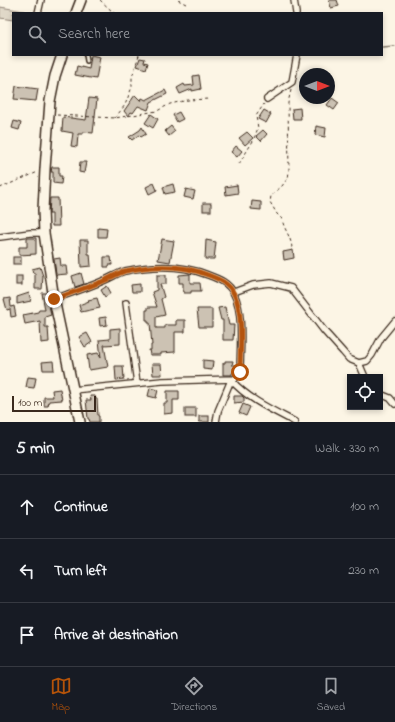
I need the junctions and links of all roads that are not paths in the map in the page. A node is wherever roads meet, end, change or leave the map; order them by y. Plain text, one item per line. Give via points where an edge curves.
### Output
1 (41, 0) edge
2 (81, 0) edge
3 (294, 0) edge
4 (38, 12) edge
5 (76, 12) edge
6 (296, 12) edge
7 (62, 56) edge
8 (86, 56) edge
9 (297, 56) edge
10 (87, 60) dead end
11 (267, 99) road end
12 (44, 232) junction
13 (0, 237) edge
14 (234, 292) junction
15 (54, 299) junction
16 (126, 303) dead end
17 (395, 321) edge
18 (359, 363) junction
19 (364, 374) edge
20 (231, 380) junction
21 (136, 383) junction
22 (73, 390) junction
23 (383, 395) edge
24 (395, 404) edge
25 (80, 422) edge
26 (216, 422) edge
27 (295, 422) edge

1 - 4 street
2 - 5 main road
3 - 6 street
7 - 12 main road via 52,90 49,114
8 - 10 lane
9 - 11 street via 292,82
12 - 13 street
12 - 15 main road
14 - 15 street via 221,280 195,269 166,266 123,272
14 - 18 street via 253,284 271,283 291,288 324,332 350,359
14 - 20 street via 239,312 240,372 237,378
15 - 22 main road
16 - 21 street
17 - 18 street via 367,361
18 - 19 street
20 - 21 street
20 - 26 street
20 - 27 street via 241,391
21 - 22 street
22 - 25 main road
23 - 24 street

